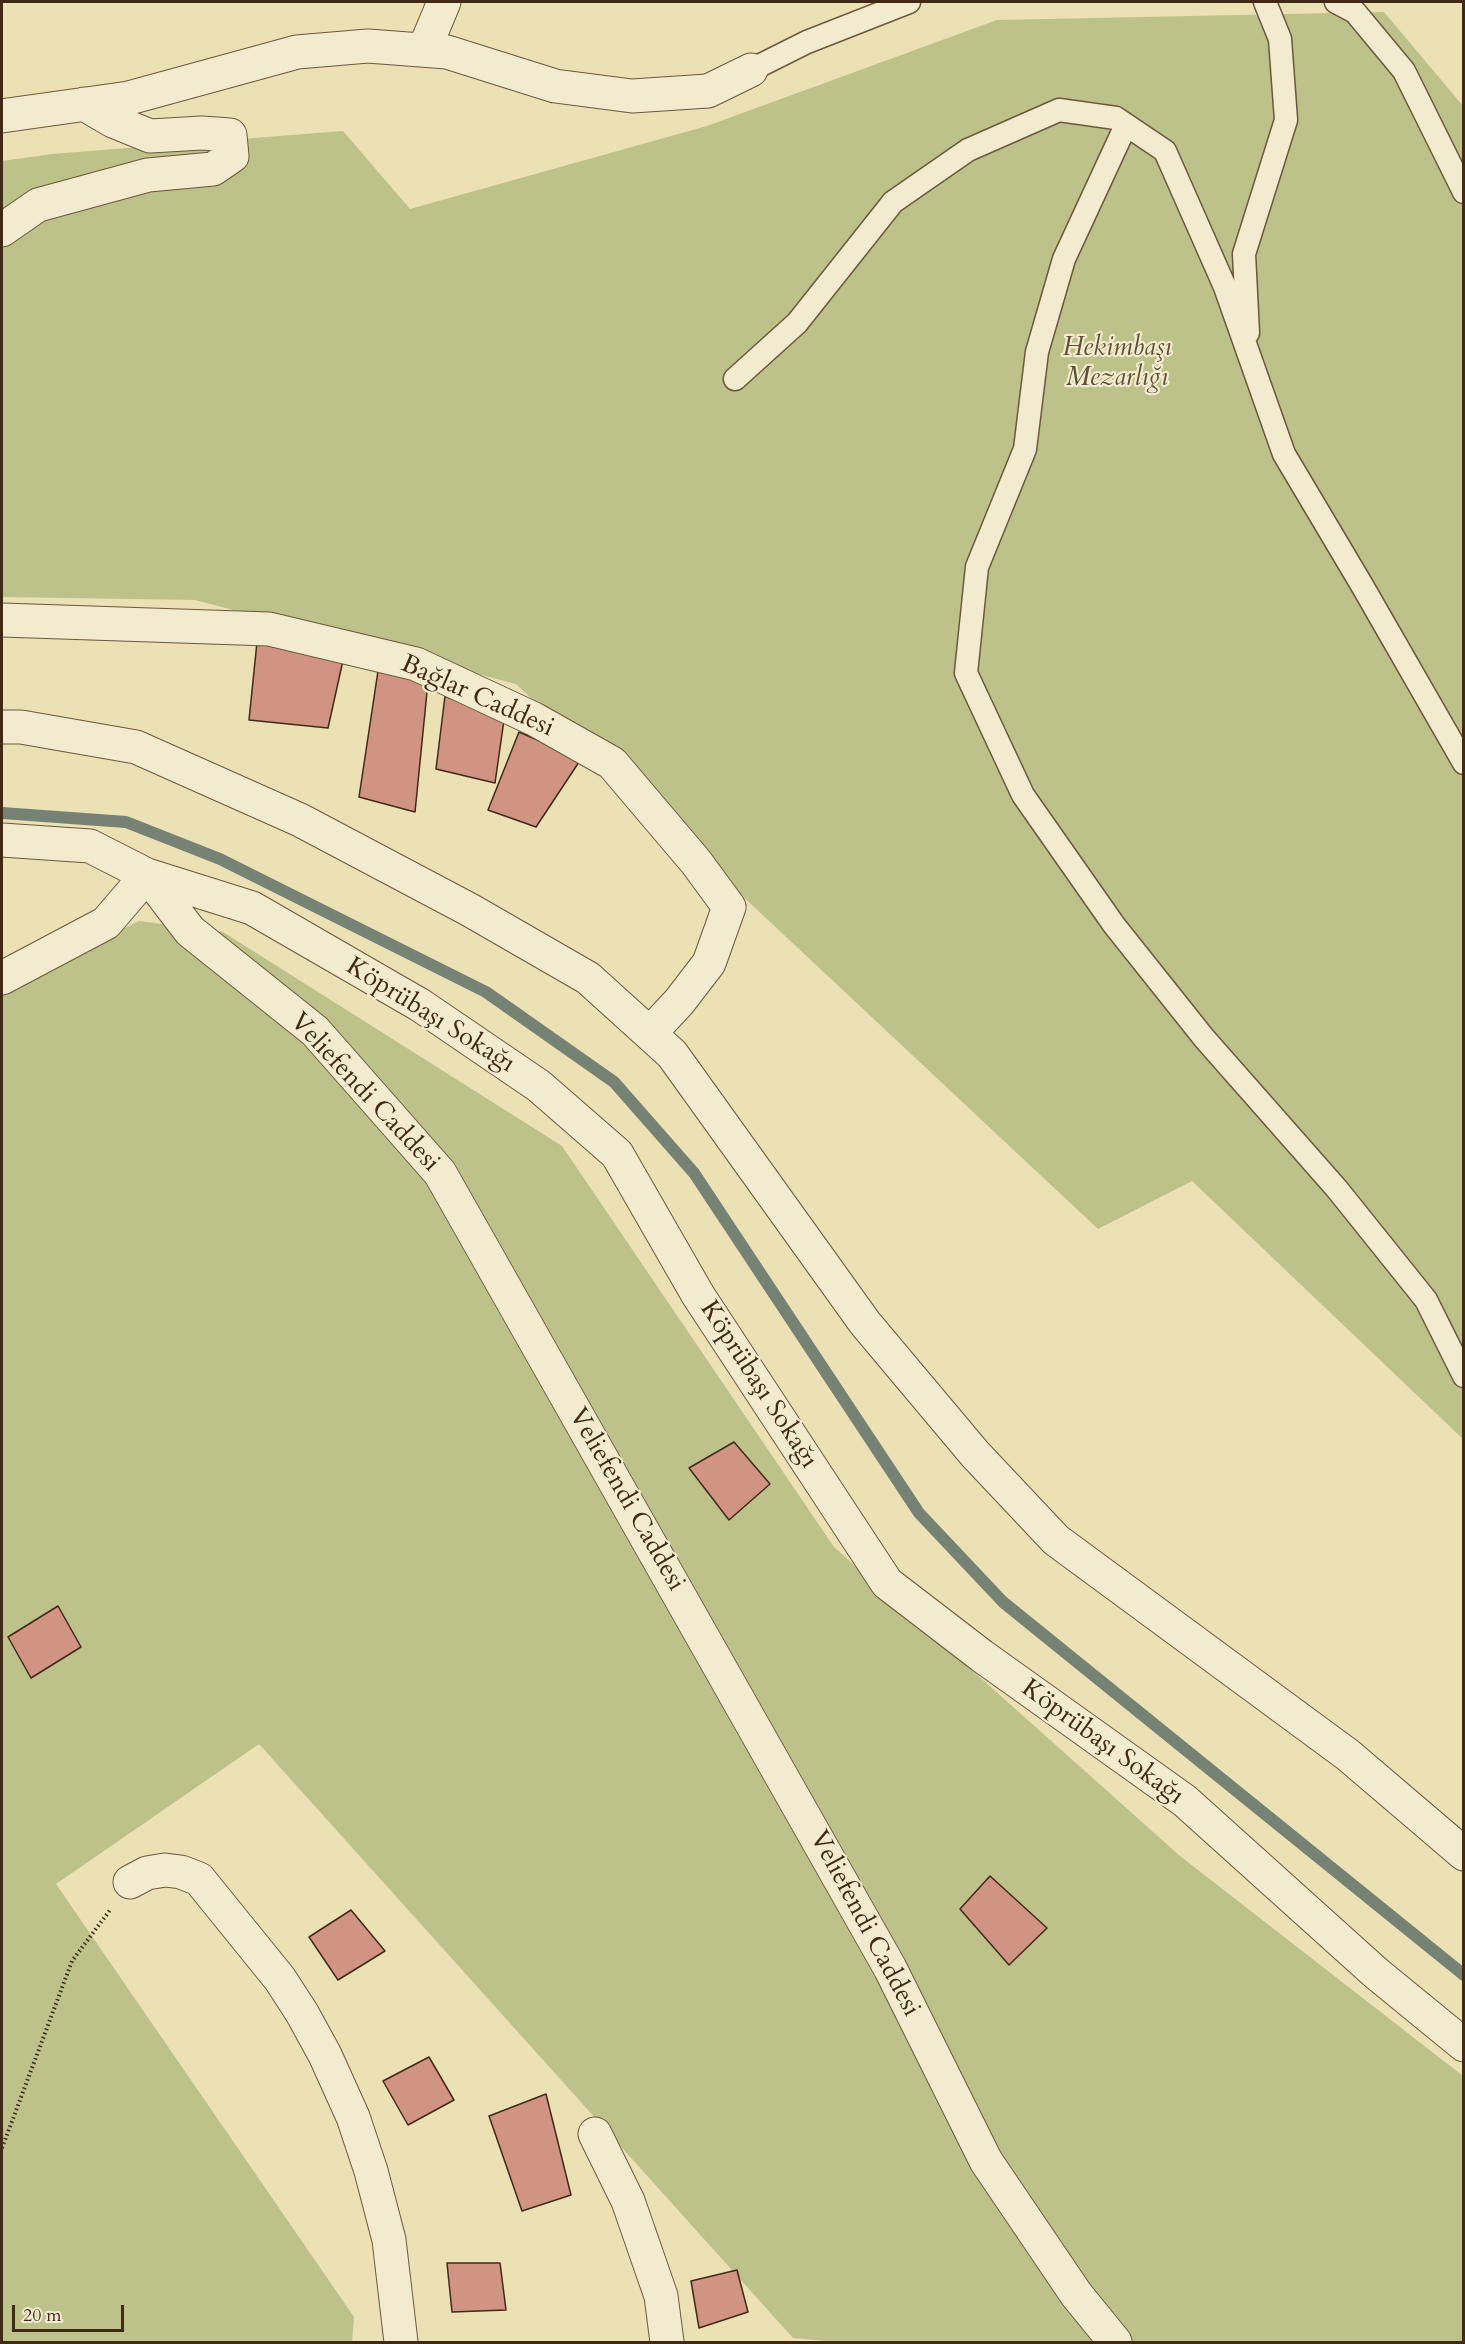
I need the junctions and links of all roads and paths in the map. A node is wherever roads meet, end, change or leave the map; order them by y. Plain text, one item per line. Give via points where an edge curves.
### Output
1 (444, 2) edge
2 (909, 2) edge
3 (1265, 2) edge
4 (1336, 2) edge
5 (424, 50) junction
6 (752, 70) joint
7 (84, 105) junction
8 (2, 117) edge
9 (1126, 125) junction
10 (1464, 192) edge
11 (2, 230) edge
12 (1249, 356) junction
13 (735, 379) dead end
14 (2, 620) edge
15 (2, 727) edge
16 (1464, 763) edge
17 (2, 840) edge
18 (147, 875) junction
19 (2, 978) edge
20 (650, 1034) junction
21 (1464, 1376) edge
22 (1464, 1854) edge
23 (130, 1882) joint
24 (1464, 2044) edge
25 (595, 2134) dead end
26 (2, 2148) edge
27 (401, 2343) edge
28 (667, 2343) edge
29 (1115, 2343) edge

1 - 5 street
2 - 6 lane via 807,42
3 - 12 lane via 1280,39 1286,120 1244,254
4 - 10 lane via 1355,12 1404,71
5 - 6 street via 447,52 555,86 632,96 708,90
5 - 7 street via 368,46 297,52 129,98
7 - 8 street
7 - 11 street via 150,136 230,135 231,156 213,169 148,175 38,205
9 - 12 lane via 1165,151 1224,287
9 - 13 lane via 1116,118 1059,110 968,150 893,202 798,323
9 - 21 lane via 1064,259 1037,352 1025,448 977,567 966,673 1023,795 1114,926 1426,1300
12 - 16 lane via 1284,454
14 - 20 street, Bağlar Caddesi via 269,629 416,664 534,719 612,763 729,907 708,963
15 - 20 street via 21,726 136,747 300,820 588,978
17 - 18 street, Köprübaşı Sokağı via 90,846
18 - 19 street via 106,922
18 - 24 street, Köprübaşı Sokağı via 252,908 420,1005 539,1086 617,1154 699,1295 887,1582 982,1656 1185,1801 1376,1973
18 - 29 street, Veliefendi Caddesi via 190,931 315,1031 440,1173 890,1968 986,2162 1076,2294
20 - 22 street via 672,1054 865,1323 975,1454 1056,1540 1348,1755
23 - 26 path via 72,1961
23 - 27 street via 165,1870 199,1879 280,1979 302,2013 353,2117 371,2171 389,2240
25 - 28 street via 628,2201 661,2296

